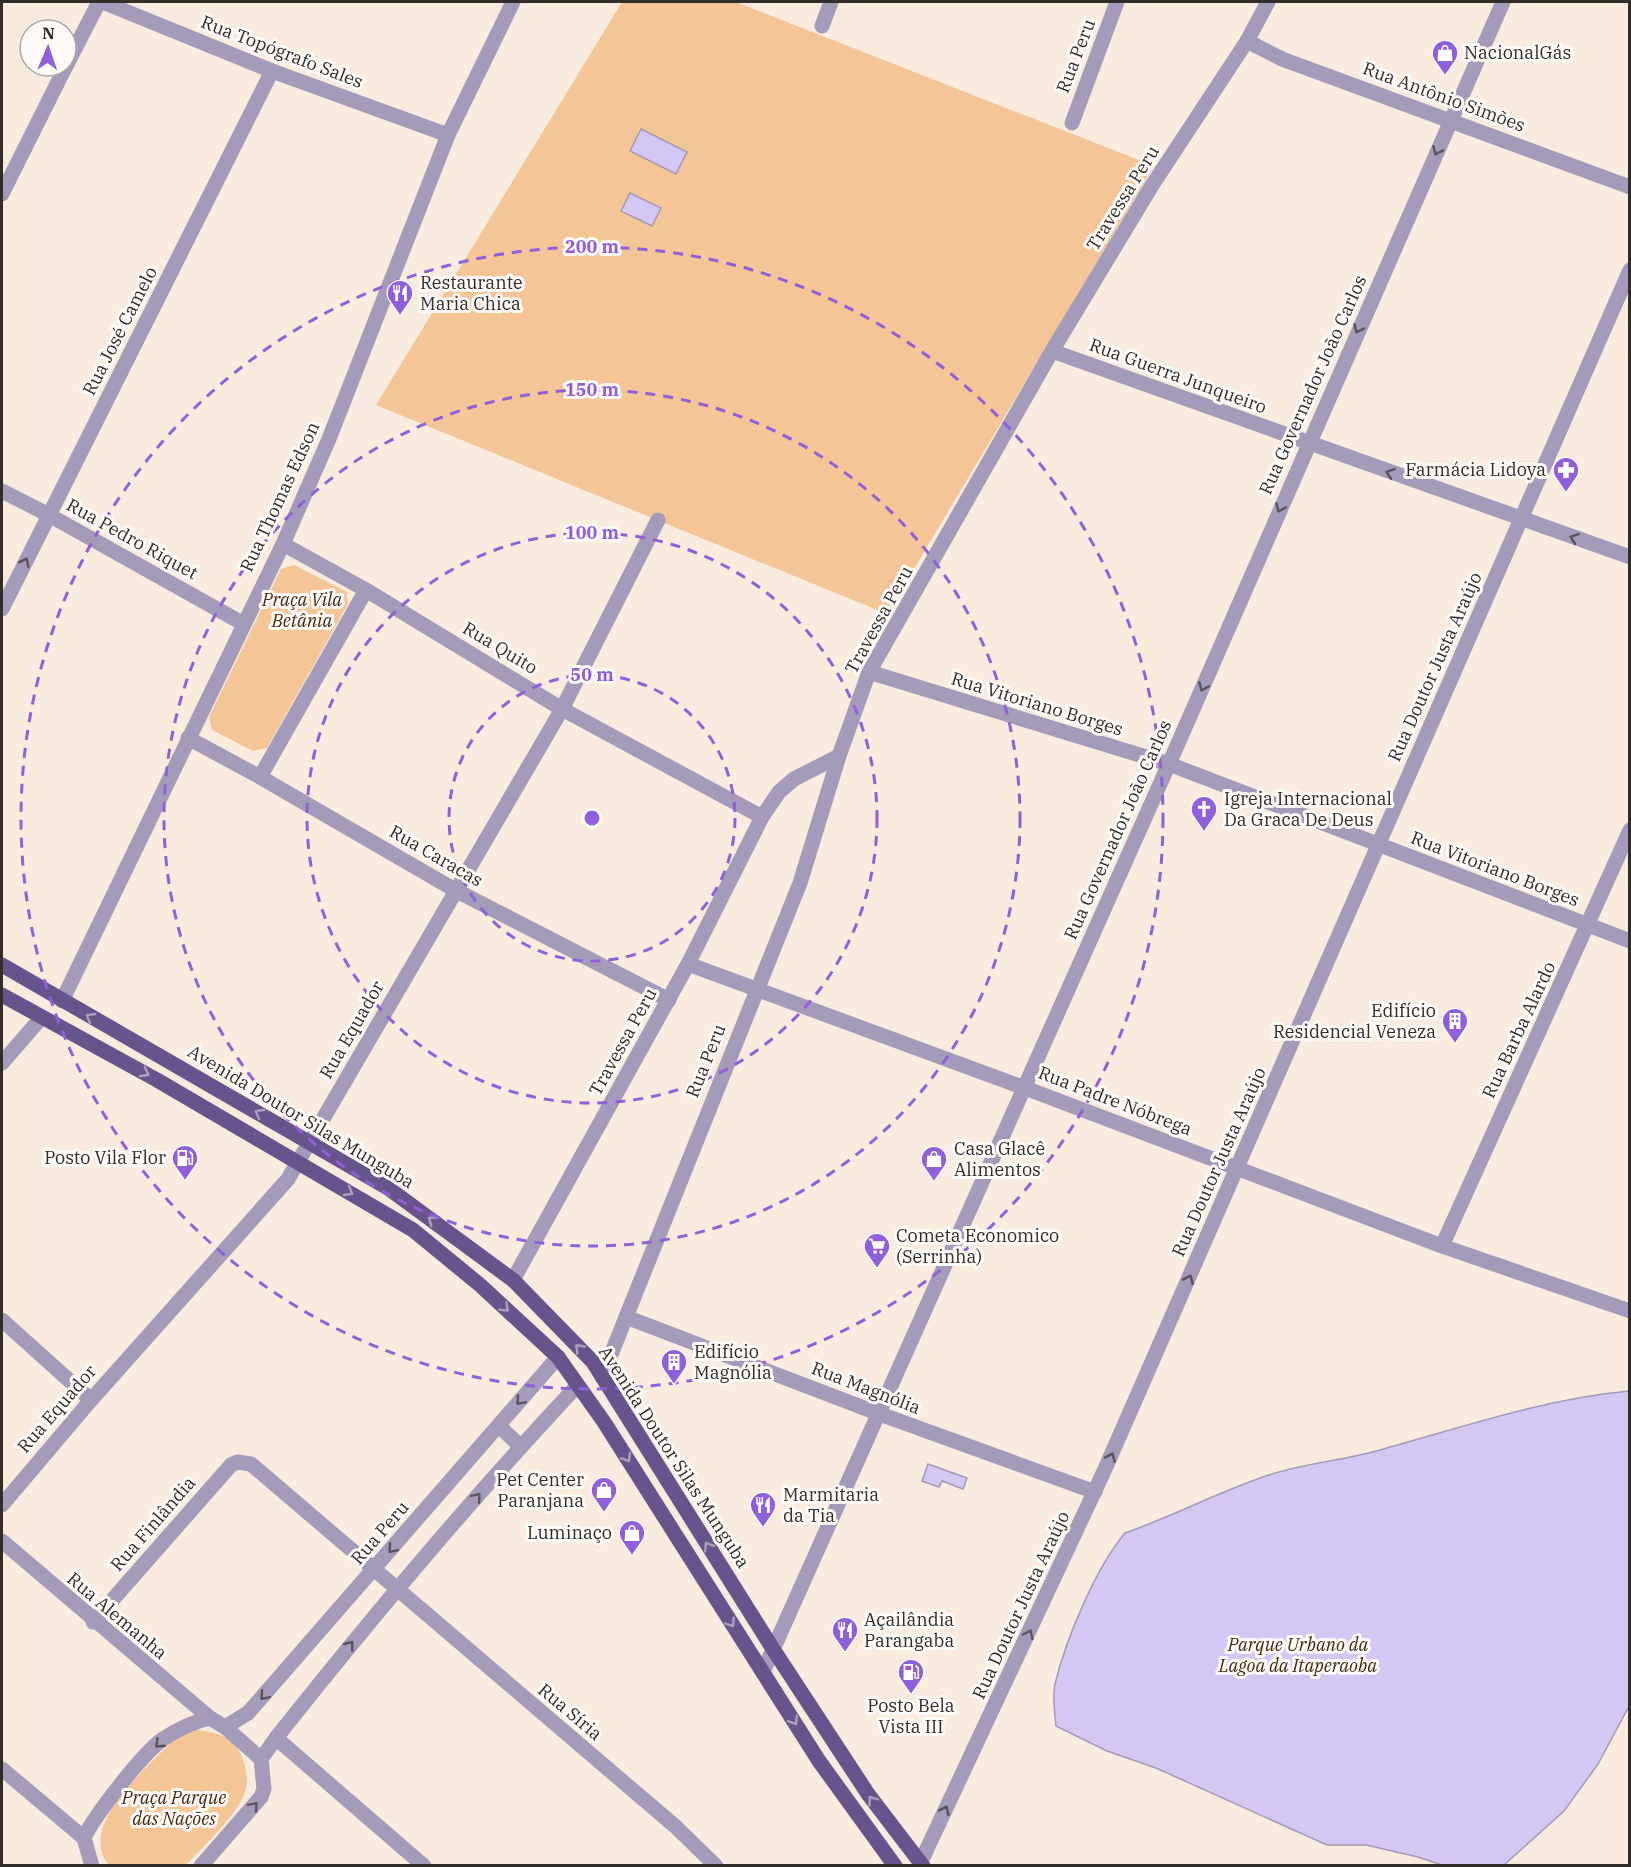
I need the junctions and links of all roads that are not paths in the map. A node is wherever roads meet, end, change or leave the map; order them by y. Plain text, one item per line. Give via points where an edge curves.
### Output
1 (513, 2) edge
2 (831, 2) edge
3 (1118, 2) edge
4 (1268, 2) edge
5 (1503, 2) edge
6 (96, 3) edge
7 (822, 26) dead end
8 (78, 41) edge
9 (1247, 41) junction
10 (272, 71) junction
11 (59, 78) edge
12 (1451, 120) junction
13 (1072, 123) dead end
14 (448, 135) junction
15 (7, 169) edge
16 (1629, 187) edge
17 (2, 194) edge
18 (1629, 270) edge
19 (1052, 351) junction
20 (1307, 444) junction
21 (2, 491) edge
22 (49, 515) junction
23 (1523, 519) junction
24 (658, 520) dead end
25 (283, 544) junction
26 (1629, 557) edge
27 (366, 590) junction
28 (2, 609) edge
29 (242, 623) junction
30 (869, 672) junction
31 (562, 709) junction
32 (188, 738) junction
33 (839, 756) junction
34 (1169, 764) junction
35 (260, 777) junction
36 (762, 817) junction
37 (1629, 830) edge
38 (1377, 844) junction
39 (455, 890) junction
40 (1588, 926) junction
41 (1629, 941) edge
42 (688, 964) junction
43 (2, 965) edge
44 (755, 989) junction
45 (2, 994) edge
46 (669, 1000) junction
47 (62, 1001) junction
48 (41, 1018) junction
49 (2, 1063) edge
50 (1025, 1088) junction
51 (310, 1142) junction
52 (298, 1163) junction
53 (1238, 1169) junction
54 (1442, 1246) junction
55 (513, 1280) junction
56 (1629, 1311) edge
57 (626, 1317) junction
58 (2, 1320) edge
59 (558, 1357) junction
60 (602, 1377) junction
61 (577, 1386) junction
62 (91, 1400) junction
63 (877, 1413) junction
64 (499, 1426) junction
65 (520, 1446) junction
66 (1095, 1492) junction
67 (2, 1505) edge
68 (2, 1541) edge
69 (374, 1570) junction
70 (396, 1590) junction
71 (93, 1622) junction
72 (773, 1649) junction
73 (763, 1672) junction
74 (210, 1718) junction
75 (225, 1727) junction
76 (276, 1738) junction
77 (261, 1759) junction
78 (2, 1769) edge
79 (84, 1838) junction
80 (921, 1865) edge
81 (92, 1866) edge
82 (201, 1866) edge
83 (424, 1866) edge
84 (716, 1866) edge
85 (895, 1866) edge

1 - 14 street, Rua Thomas Edson
2 - 7 street
3 - 13 street, Rua Peru
4 - 9 street, Travessa Peru
5 - 12 street, Rua Governador João Carlos
6 - 8 street
6 - 10 street, Rua Topógrafo Sales
9 - 12 street, Rua Antônio Simões via 1282,59
9 - 19 street, Travessa Peru via 1151,187
10 - 14 street, Rua Topógrafo Sales
10 - 22 street, Rua José Camelo
11 - 15 street
12 - 16 street, Rua Antônio Simões
12 -> 20 street, Rua Governador João Carlos
14 - 25 street, Rua Thomas Edson via 329,439
15 - 17 street
18 - 23 street, Rua Doutor Justa Araújo
19 - 20 street, Rua Guerra Junqueiro
19 - 30 street, Travessa Peru
23 -> 20 street, Rua Guerra Junqueiro
20 -> 34 street, Rua Governador João Carlos
21 - 22 street, Rua Pedro Riquet
28 -> 22 street, Rua José Camelo
22 - 29 street, Rua Pedro Riquet
26 -> 23 street, Rua Guerra Junqueiro
23 - 38 street, Rua Doutor Justa Araújo
24 - 31 street, Rua Equador
25 - 27 street, Rua Quito
25 - 29 street, Rua Thomas Edson
27 - 31 street, Rua Quito
27 - 35 street
29 - 32 street, Rua Thomas Edson
30 - 33 street, Travessa Peru
30 - 34 street, Rua Vitoriano Borges
31 - 36 street, Rua Quito
31 - 39 street, Rua Equador
32 - 35 street, Rua Caracas
32 - 47 street, Rua Thomas Edson
33 - 36 street, Travessa Peru via 794,779 779,792
33 - 44 street, Rua Peru via 800,883
34 - 38 street, Rua Vitoriano Borges
34 - 50 street, Rua Governador João Carlos
35 - 39 street, Rua Caracas
36 - 42 street, Travessa Peru
37 - 40 street, Rua Barba Alardo
38 - 40 street, Rua Vitoriano Borges
38 - 53 street, Rua Doutor Justa Araújo
39 - 46 street, Rua Caracas
39 - 51 street, Rua Equador
40 - 41 street, Rua Vitoriano Borges
40 - 54 street, Rua Barba Alardo
42 - 44 street, Rua Padre Nóbrega
42 - 46 street, Travessa Peru
43 - 47 main road, Avenida Doutor Silas Munguba
44 - 50 street, Rua Padre Nóbrega
44 - 57 street, Rua Peru
45 - 48 main road
46 - 55 street, Travessa Peru
51 -> 47 main road, Avenida Doutor Silas Munguba
48 - 49 street
48 -> 52 main road via 157,1080
50 - 53 street, Rua Padre Nóbrega
50 - 63 street, Rua Governador João Carlos
51 - 52 street, Rua Equador
55 -> 51 main road, Avenida Doutor Silas Munguba via 388,1188
52 -> 59 main road via 413,1230
52 - 62 street, Rua Equador
53 - 54 street, Rua Padre Nóbrega
66 -> 53 street, Rua Doutor Justa Araújo
54 - 56 street, Rua Padre Nóbrega
60 -> 55 main road, Avenida Doutor Silas Munguba via 593,1362
57 - 60 street, Rua Peru
57 - 63 street, Rua Magnólia
58 - 62 street
59 - 61 main road
59 -> 64 street, Rua Peru
72 -> 60 main road, Avenida Doutor Silas Munguba
61 - 65 street
61 -> 73 main road via 604,1422
62 - 67 street, Rua Equador
63 - 66 street, Rua Magnólia
63 - 72 street, Rua Governador João Carlos
64 - 65 street
64 -> 69 street, Rua Peru
70 -> 65 street
80 -> 66 street, Rua Doutor Justa Araújo
68 - 71 street, Rua Alemanha
69 - 70 street, Rua Síria
69 - 71 street, Rua Finlândia via 251,1464 238,1462 231,1465
69 -> 75 street, Rua Peru via 248,1713
76 -> 70 street
70 - 84 street, Rua Síria via 676,1827
71 - 74 street, Rua Alemanha
72 - 73 street, Rua Governador João Carlos
80 -> 72 main road, Avenida Doutor Silas Munguba via 868,1794
73 -> 85 main road via 819,1761
74 - 75 street
74 -> 79 street via 192,1722 160,1741 99,1811
75 - 77 street
76 - 77 street
76 - 83 street
82 -> 77 street via 261,1797
78 - 79 street
79 - 81 street

